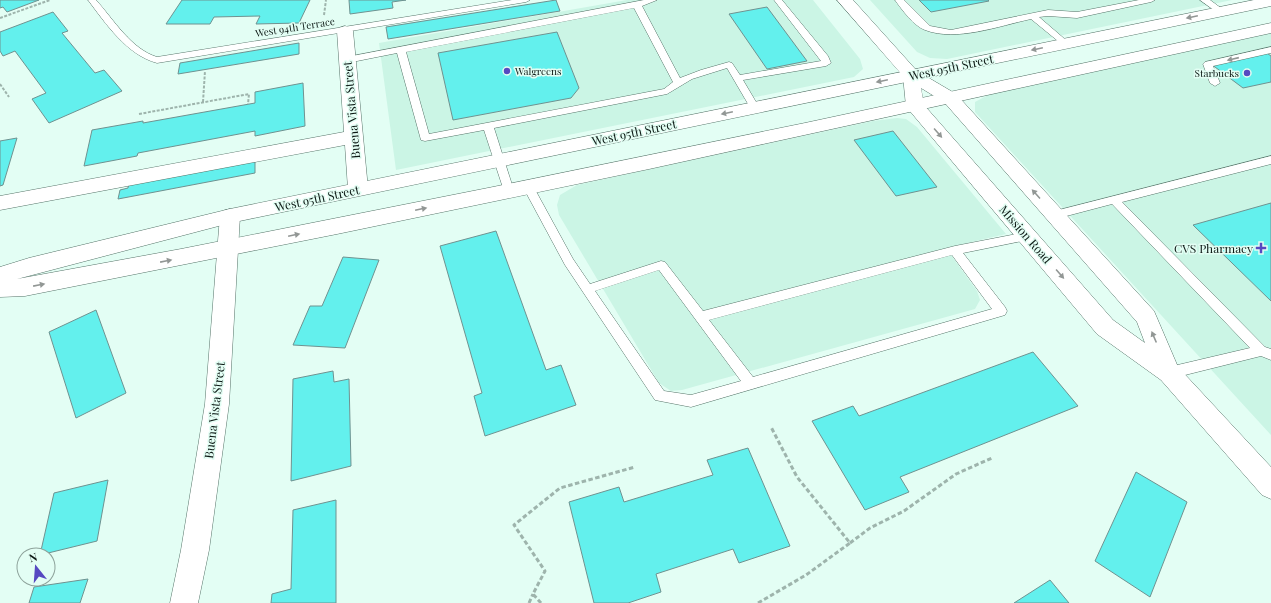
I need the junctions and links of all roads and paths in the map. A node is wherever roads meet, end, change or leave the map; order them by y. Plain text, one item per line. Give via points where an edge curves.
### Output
1 (50, 0) edge
2 (92, 0) edge
3 (326, 0) edge
4 (526, 0) edge
5 (653, 0) edge
6 (778, 0) edge
7 (845, 0) edge
8 (899, 0) edge
9 (1152, 0) edge
10 (1204, 0) edge
11 (1271, 1) edge
12 (637, 5) junction
13 (1221, 11) junction
14 (1032, 16) junction
15 (0, 18) edge
16 (324, 18) dead end
17 (1271, 28) edge
18 (344, 31) junction
19 (1064, 44) junction
20 (401, 50) junction
21 (1271, 50) edge
22 (347, 60) junction
23 (206, 71) dead end
24 (911, 75) junction
25 (737, 78) junction
26 (678, 82) junction
27 (1215, 83) dead end
28 (0, 84) edge
29 (9, 98) dead end
30 (950, 98) junction
31 (203, 102) junction
32 (248, 104) dead end
33 (915, 106) junction
34 (754, 107) junction
35 (139, 114) dead end
36 (488, 126) junction
37 (353, 137) junction
38 (499, 160) junction
39 (1271, 160) edge
40 (528, 186) junction
41 (358, 189) junction
42 (509, 191) junction
43 (1114, 200) junction
44 (0, 203) edge
45 (1055, 215) junction
46 (230, 216) junction
47 (1027, 236) junction
48 (228, 249) junction
49 (955, 250) junction
50 (0, 276) edge
51 (0, 288) edge
52 (588, 289) junction
53 (700, 317) junction
54 (1266, 353) edge
55 (1169, 373) junction
56 (751, 384) junction
57 (771, 427) dead end
58 (992, 458) dead end
59 (636, 467) dead end
60 (1271, 486) edge
61 (850, 543) junction
62 (534, 594) junction
63 (184, 603) edge
64 (529, 603) edge
65 (541, 603) edge
66 (758, 603) edge

1 - 15 path
2 - 18 lane, West 94th Terrace via 132,46 143,56 157,60
3 - 16 path
4 - 18 lane, West 94th Terrace
5 - 12 lane
6 - 25 lane via 825,58 826,63
7 - 24 main road, Mission Road
8 - 14 lane via 927,28 950,33
9 - 14 lane via 1077,15 1048,13
10 - 13 lane
11 - 13 main road, West 95th Street
12 - 20 lane
12 - 26 lane
13 -> 19 main road, West 95th Street
14 - 19 lane
17 - 30 main road
18 - 22 main road, Buena Vista Street
19 -> 24 main road, West 95th Street
20 - 22 lane
20 - 36 lane via 425,138
21 -> 27 lane via 1208,64
22 - 37 main road, Buena Vista Street
23 - 31 path
24 - 30 main road, Mission Road
24 - 33 main road
24 -> 34 main road, West 95th Street
25 - 26 lane via 729,65 694,74
25 - 34 lane
26 - 36 lane via 667,91
28 - 29 path
30 - 33 main road
45 -> 30 main road, Mission Road
31 - 32 path via 249,94
31 - 35 path
33 - 40 main road
33 -> 47 main road, Mission Road
34 -> 38 main road, West 95th Street
36 - 38 lane
37 - 41 main road, Buena Vista Street
37 - 44 main road
38 - 41 main road, West 95th Street
38 - 42 lane
39 - 43 lane
40 - 42 main road
40 - 52 lane via 569,262
41 - 46 main road, West 95th Street
48 -> 42 main road
43 - 45 lane
43 - 54 lane
55 -> 45 main road, Mission Road via 1146,317
46 - 48 main road, Buena Vista Street
46 - 50 main road, West 95th Street via 29,266
47 - 49 lane
47 -> 55 main road, Mission Road via 1105,327
51 -> 48 main road via 26,287
48 - 63 main road, Buena Vista Street via 217,404 195,550
49 - 53 lane
49 - 56 lane via 1001,310
52 - 53 lane via 661,265
52 - 56 lane via 660,396 691,401
53 - 56 lane
54 - 55 lane
55 - 60 main road, Mission Road
57 - 61 path via 797,477
58 - 61 path via 956,474 904,511 870,528
59 - 62 path via 560,488 514,525 546,571
61 - 66 path via 823,565
62 - 64 path
62 - 65 path

